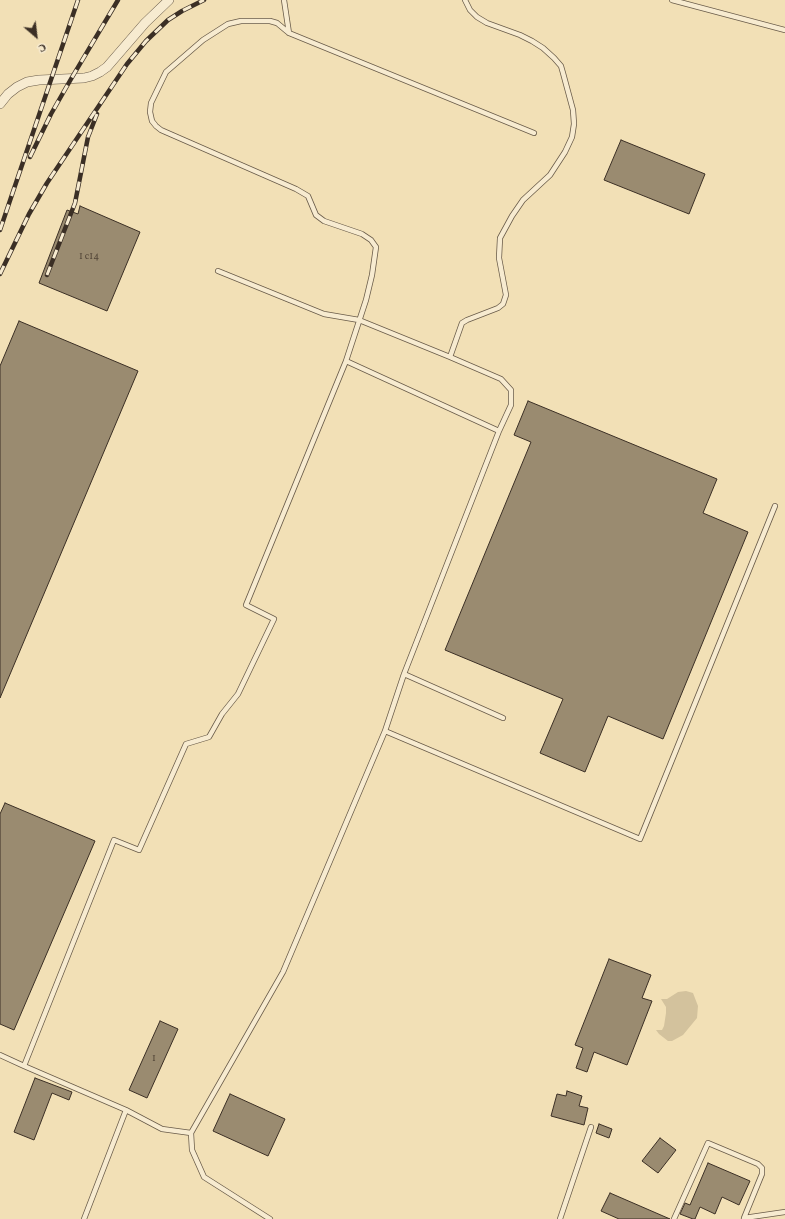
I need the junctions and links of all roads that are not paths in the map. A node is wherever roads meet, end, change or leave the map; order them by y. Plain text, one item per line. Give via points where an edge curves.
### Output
1 (169, 0) edge
2 (284, 0) edge
3 (465, 0) edge
4 (672, 0) edge
5 (785, 30) edge
6 (289, 33) junction
7 (0, 104) edge
8 (534, 133) dead end
9 (218, 271) dead end
10 (359, 320) junction
11 (450, 356) junction
12 (346, 361) junction
13 (499, 431) junction
14 (775, 506) dead end
15 (404, 674) junction
16 (503, 718) dead end
17 (385, 731) junction
18 (0, 1055) edge
19 (24, 1066) junction
20 (126, 1110) junction
21 (592, 1127) dead end
22 (191, 1133) junction
23 (785, 1212) edge
24 (84, 1219) edge
25 (270, 1219) edge
26 (560, 1219) edge
27 (674, 1219) edge
28 (744, 1219) edge

1 - 7 street via 100,72 84,78 27,82 8,94
2 - 6 lane
3 - 11 lane via 477,17 532,40 554,58 560,66 570,94 574,124 572,137 565,152 550,175 523,200 500,238 499,258 506,295 503,304 462,323
4 - 5 lane
6 - 8 lane
6 - 10 lane via 277,23 270,21 241,21 228,24 203,40 166,72 151,103 152,121 161,130 296,189 308,196 316,215 371,240 376,247 372,275
9 - 10 lane via 324,314
10 - 11 lane
10 - 12 lane
11 - 13 lane via 501,379 512,390 511,405
12 - 13 lane
12 - 19 lane via 246,605 274,619 238,694 222,714 209,737 186,744 139,850 114,840
13 - 15 lane
14 - 17 lane via 640,839
15 - 16 lane
15 - 17 lane
17 - 22 lane via 283,972
18 - 19 lane
19 - 20 lane
20 - 22 lane via 162,1129
20 - 24 lane
21 - 26 lane
22 - 25 lane via 192,1150 204,1177
23 - 28 lane
27 - 28 lane via 708,1143 762,1168

